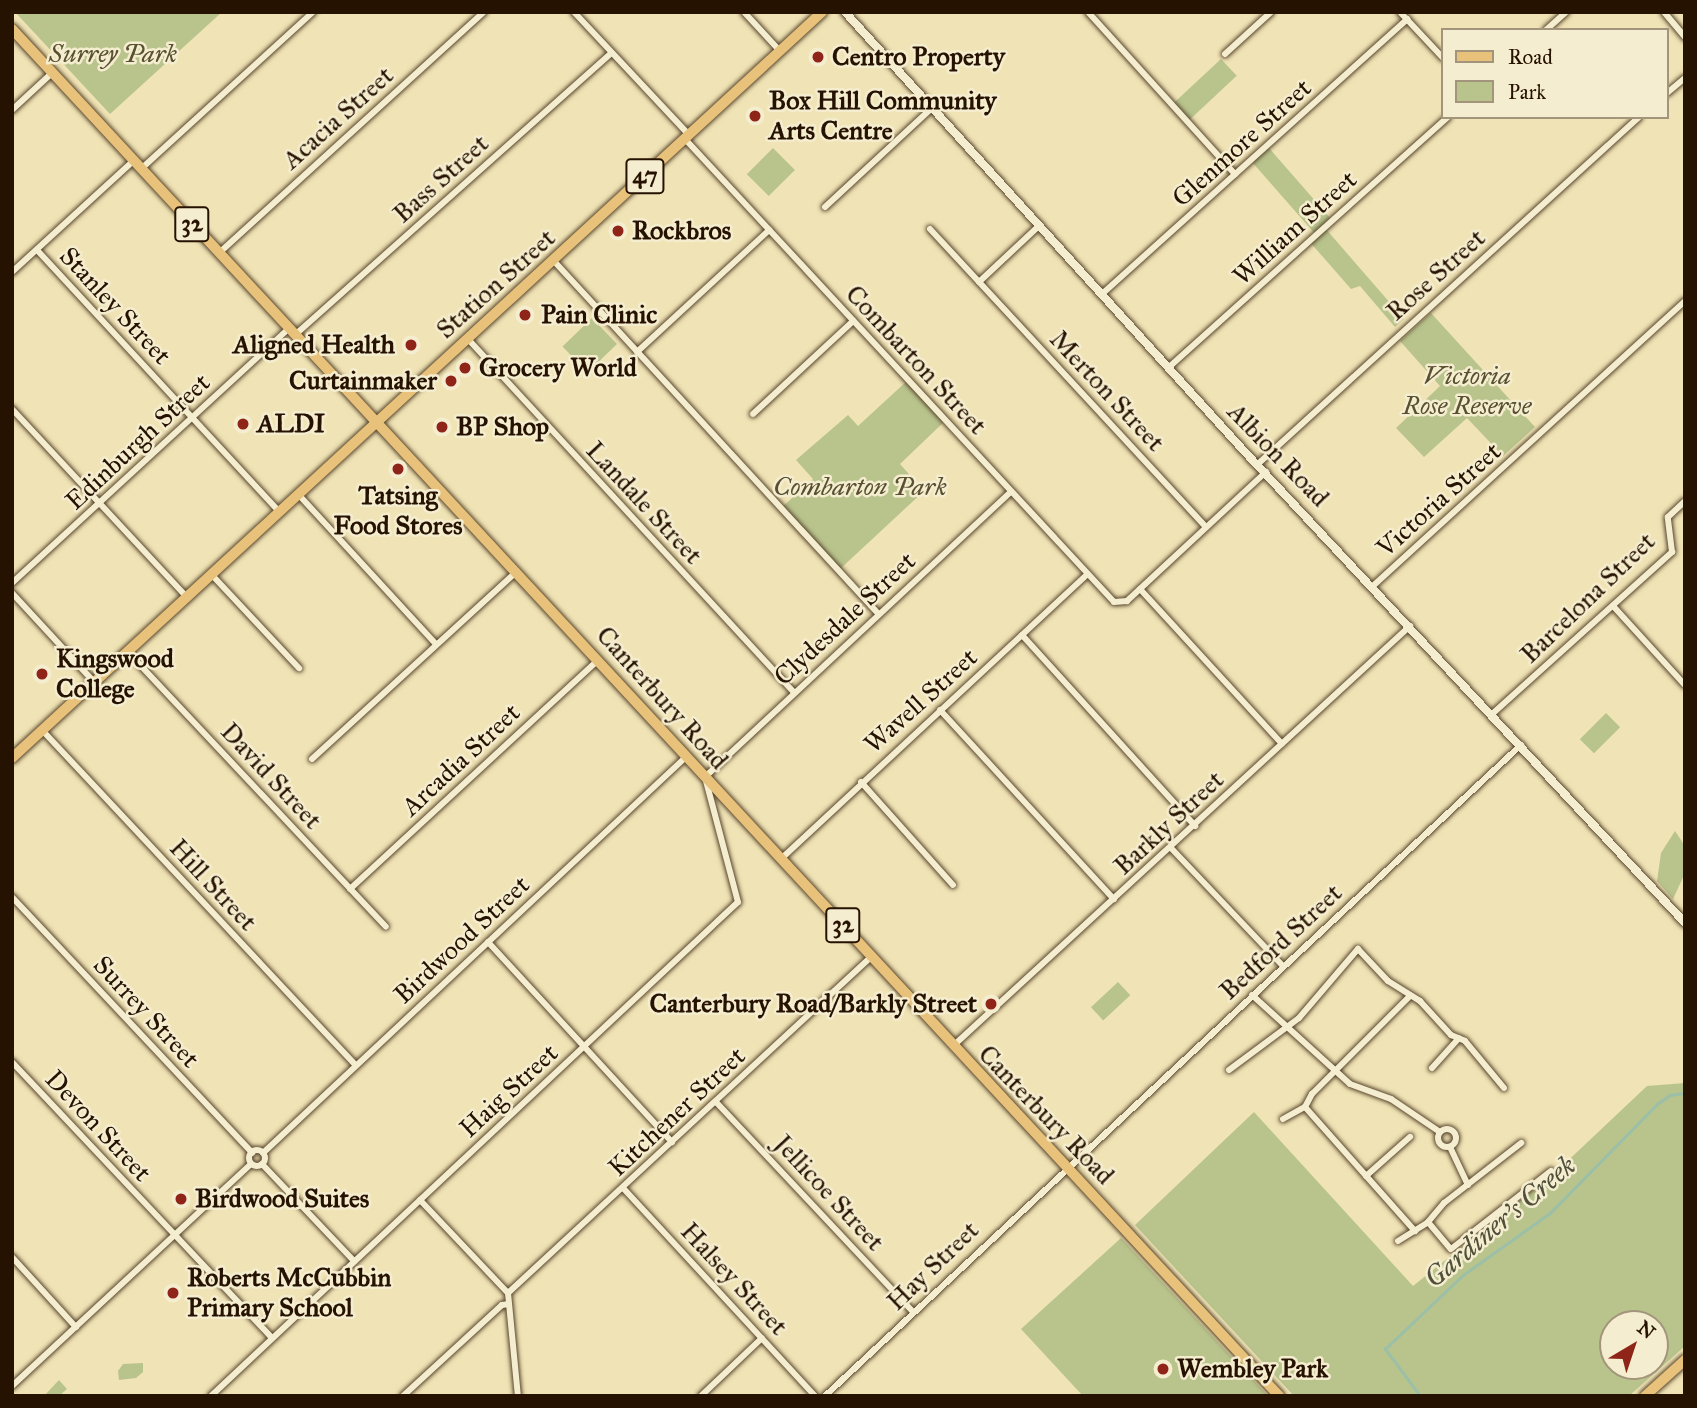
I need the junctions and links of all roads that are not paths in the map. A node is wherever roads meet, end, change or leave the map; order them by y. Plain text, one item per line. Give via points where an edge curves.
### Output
1 (313, 12) edge
2 (484, 12) edge
3 (573, 12) edge
4 (744, 12) edge
5 (822, 12) edge
6 (845, 12) edge
7 (1088, 12) edge
8 (1271, 12) edge
9 (1400, 12) edge
10 (1552, 12) edge
11 (1566, 12) edge
12 (1664, 12) edge
13 (1407, 19) junction
14 (1558, 19) junction
15 (1548, 28) edge
16 (12, 29) edge
17 (1685, 37) edge
18 (780, 51) junction
19 (611, 53) junction
20 (1225, 54) dead end
21 (1442, 57) edge
22 (52, 73) junction
23 (1685, 78) edge
24 (1669, 91) edge
25 (932, 108) junction
26 (12, 110) edge
27 (1446, 119) edge
28 (1637, 119) edge
29 (687, 137) junction
30 (133, 160) junction
31 (141, 169) junction
32 (1235, 174) junction
33 (825, 207) dead end
34 (1040, 225) junction
35 (930, 229) dead end
36 (769, 230) junction
37 (37, 250) junction
38 (219, 253) junction
39 (553, 260) junction
40 (12, 272) edge
41 (979, 282) junction
42 (1102, 294) junction
43 (1685, 302) edge
44 (853, 321) junction
45 (293, 331) junction
46 (467, 338) junction
47 (637, 352) junction
48 (1168, 368) junction
49 (12, 409) edge
50 (753, 414) dead end
51 (193, 417) junction
52 (378, 421) junction
53 (1259, 463) junction
54 (1266, 472) junction
55 (1012, 492) junction
56 (298, 494) junction
57 (1685, 501) edge
58 (100, 505) junction
59 (279, 511) junction
60 (1206, 527) junction
61 (517, 571) junction
62 (211, 574) junction
63 (1088, 574) junction
64 (12, 583) edge
65 (1374, 585) junction
66 (1140, 589) junction
67 (12, 593) edge
68 (186, 597) junction
69 (1614, 607) junction
70 (879, 614) junction
71 (1410, 626) junction
72 (1022, 635) junction
73 (436, 644) junction
74 (127, 651) junction
75 (598, 660) junction
76 (299, 668) dead end
77 (94, 682) junction
78 (1685, 685) edge
79 (794, 692) junction
80 (940, 710) junction
81 (1491, 715) junction
82 (42, 730) junction
83 (1282, 744) junction
84 (1521, 745) junction
85 (687, 756) junction
86 (12, 758) edge
87 (312, 759) dead end
88 (705, 777) junction
89 (861, 782) junction
90 (1195, 826) junction
91 (1171, 848) junction
92 (782, 858) junction
93 (953, 885) dead end
94 (350, 889) junction
95 (12, 897) edge
96 (1114, 899) junction
97 (1685, 923) edge
98 (386, 927) dead end
99 (488, 942) junction
100 (871, 957) junction
101 (1283, 966) junction
102 (1252, 995) junction
103 (1410, 996) junction
104 (1288, 1025) junction
105 (1459, 1038) junction
106 (584, 1047) junction
107 (952, 1047) junction
108 (12, 1062) edge
109 (356, 1065) junction
110 (1432, 1068) dead end
111 (1230, 1070) dead end
112 (1335, 1072) junction
113 (1504, 1088) dead end
114 (716, 1102) junction
115 (1305, 1107) junction
116 (1283, 1118) dead end
117 (1440, 1132) junction
118 (1410, 1137) dead end
119 (672, 1142) junction
120 (1521, 1143) dead end
121 (1450, 1147) junction
122 (252, 1153) junction
123 (263, 1153) junction
124 (251, 1164) junction
125 (262, 1164) junction
126 (1068, 1166) junction
127 (1551, 1171) dead end
128 (1366, 1176) junction
129 (1468, 1185) junction
130 (624, 1189) junction
131 (420, 1200) junction
132 (1428, 1222) junction
133 (1415, 1231) junction
134 (174, 1236) junction
135 (1398, 1241) dead end
136 (12, 1256) edge
137 (354, 1261) junction
138 (508, 1293) junction
139 (509, 1304) junction
140 (913, 1312) junction
141 (76, 1327) junction
142 (272, 1338) junction
143 (762, 1338) junction
144 (1685, 1360) edge
145 (12, 1386) edge
146 (211, 1396) edge
147 (402, 1396) edge
148 (518, 1396) edge
149 (701, 1396) edge
150 (816, 1396) edge
151 (825, 1396) edge
152 (1279, 1396) edge
153 (1645, 1396) edge

1 - 31 street
2 - 38 street, Acacia Street
3 - 19 street, Combarton Street
4 - 18 street
5 - 18 main road, Station Street / 47
6 - 25 street, Albion Road
7 - 32 street
8 - 20 street
9 - 13 street
10 - 14 street
11 - 14 street
12 - 17 street
13 - 21 street
13 - 32 street, Glenmore Street
14 - 15 street
16 - 22 main road, Canterbury Road / 32
18 - 29 main road, Station Street / 47
19 - 29 street, Combarton Street
19 - 45 street, Bass Street
22 - 26 street
22 - 30 main road, Canterbury Road / 32
23 - 24 street
25 - 33 street
25 - 34 street, Albion Road
27 - 48 street, William Street
28 - 53 street, Rose Street
29 - 36 street, Combarton Street
29 - 39 main road, Station Street / 47
30 - 31 main road, Canterbury Road / 32
30 - 37 street
31 - 38 main road, Canterbury Road / 32
32 - 42 street, Glenmore Street
34 - 41 street
34 - 42 street, Albion Road
35 - 41 street, Merton Street
36 - 44 street, Combarton Street
36 - 47 street
37 - 40 street
37 - 51 street, Stanley Street
38 - 45 main road, Canterbury Road / 32
39 - 46 main road, Station Street / 47
39 - 47 street
41 - 60 street, Merton Street
42 - 48 street, Albion Road
43 - 65 street, Victoria Street
44 - 50 street
44 - 55 street, Combarton Street
45 - 51 street, Edinburgh Street
45 - 52 main road, Canterbury Road / 32
46 - 52 main road, Station Street / 47
46 - 79 street, Landale Street
47 - 70 street
48 - 53 street, Albion Road
49 - 58 street
51 - 58 street, Edinburgh Street
51 - 59 street, Stanley Street
52 - 56 main road, Station Street / 47
52 - 61 main road, Canterbury Road / 32
53 - 54 street, Albion Road
54 - 60 street
54 - 65 street, Albion Road
55 - 63 street, Combarton Street
55 - 70 street, Clydesdale Street
56 - 59 main road, Station Street / 47
56 - 73 street
57 - 69 street, Barcelona Street via 1668,517 1671,552
58 - 64 street, Edinburgh Street
58 - 68 street
59 - 62 main road, Station Street / 47
60 - 66 street
61 - 73 street
61 - 75 main road, Canterbury Road / 32
62 - 68 main road, Station Street / 47
62 - 76 street
63 - 66 street, Combarton Street via 1114,602 1122,603
63 - 72 street, Wavell Street
65 - 71 street, Albion Road
66 - 83 street
67 - 77 street
68 - 74 main road, Station Street / 47
69 - 78 street
69 - 81 street, Barcelona Street
70 - 79 street, Clydesdale Street
71 - 81 street, Albion Road
71 - 83 street, Barkly Street
72 - 80 street, Wavell Street
72 - 90 street
73 - 87 street
74 - 77 main road, Station Street / 47
74 - 94 street, David Street
75 - 85 main road, Canterbury Road / 32
75 - 94 street, Arcadia Street
77 - 82 main road, Station Street / 47
79 - 88 street, Clydesdale Street
80 - 89 street, Wavell Street
80 - 96 street
81 - 84 street, Albion Road
82 - 86 main road, Station Street / 47
82 - 109 street, Hill Street
83 - 90 street, Barkly Street
84 - 97 street, Albion Road
84 - 101 street, Bedford Street
85 - 88 main road, Canterbury Road / 32
85 - 99 street, Birdwood Street
88 - 92 main road, Canterbury Road / 32
88 - 106 street, Haig Street via 738,902
89 - 92 street, Wavell Street
89 - 93 street
90 - 91 street, Barkly Street
91 - 96 street, Barkly Street
91 - 101 street
92 - 100 main road, Canterbury Road / 32
94 - 98 street, David Street
95 - 122 street, Surrey Street
96 - 107 street, Barkly Street
99 - 106 street
99 - 109 street, Birdwood Street
100 - 107 main road, Canterbury Road / 32
100 - 114 street, Kitchener Street
101 - 102 street, Bedford Street
102 - 104 street
102 - 126 street, Bedford Street
103 - 104 street via 1358,949
103 - 105 street
103 - 112 street
104 - 111 street
104 - 112 street
105 - 110 street
105 - 113 street
106 - 119 street
106 - 131 street, Haig Street
107 - 126 main road, Canterbury Road / 32
108 - 134 street, Devon Street
109 - 123 street, Birdwood Street
112 - 115 street
112 - 117 street via 1350,1084 1391,1099
114 - 119 street, Kitchener Street
114 - 140 street, Jellicoe Street
115 - 116 street
115 - 128 street
117 - 121 street via 1439,1143
117 - 121 street via 1454,1133
118 - 128 street
119 - 130 street, Kitchener Street
120 - 129 street
121 - 129 street
122 - 123 street
122 - 124 street
123 - 125 street
124 - 125 street
124 - 134 street
125 - 137 street
126 - 140 street, Hay Street
126 - 152 main road, Canterbury Road / 32
127 - 132 street via 1451,1249
128 - 133 street
129 - 132 street
130 - 138 street, Kitchener Street
130 - 143 street, Halsey Street
131 - 137 street, Haig Street
131 - 138 street
132 - 133 street
133 - 135 street
134 - 141 street
134 - 142 street, Devon Street
136 - 141 street
137 - 142 street, Haig Street
138 - 139 street
139 - 147 street via 502,1305
139 - 148 street
140 - 151 street, Hay Street
141 - 145 street
142 - 146 street, Haig Street
143 - 149 street
143 - 150 street, Halsey Street
144 - 153 main road

